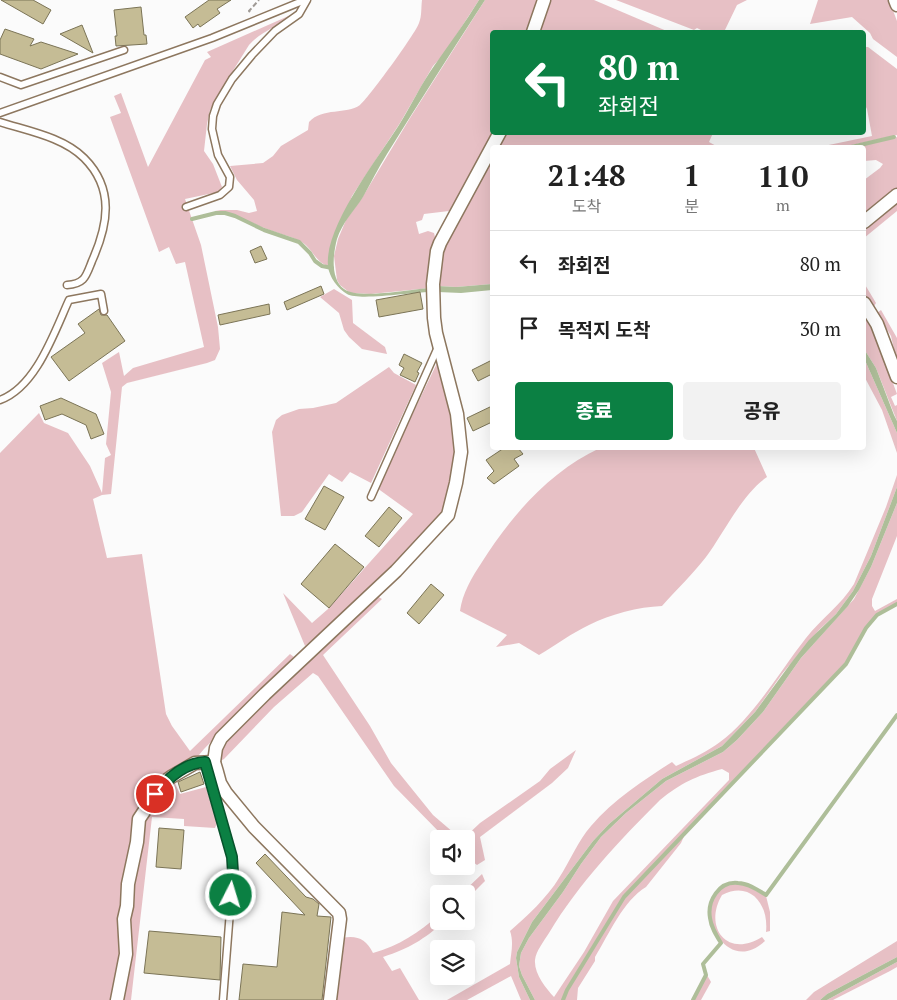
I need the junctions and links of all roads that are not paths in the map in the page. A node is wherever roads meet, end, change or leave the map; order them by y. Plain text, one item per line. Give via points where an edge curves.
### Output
1 (306, 0) edge
2 (544, 0) edge
3 (895, 0) edge
4 (897, 4) edge
5 (534, 30) edge
6 (124, 50) dead end
7 (0, 77) edge
8 (0, 113) edge
9 (0, 122) edge
10 (490, 151) edge
11 (897, 195) edge
12 (186, 207) dead end
13 (866, 220) edge
14 (67, 285) dead end
15 (866, 306) edge
16 (104, 311) dead end
17 (440, 344) junction
18 (897, 377) edge
19 (0, 400) edge
20 (370, 497) dead end
21 (209, 762) junction
22 (117, 1000) edge
23 (223, 1000) edge
24 (330, 1000) edge

1 - 8 lane via 212,38
1 - 12 lane via 299,14 275,31 252,55 217,104 212,129 218,154 230,177 228,187 220,195
2 - 5 street
3 - 4 street
6 - 7 lane via 21,85
9 - 14 lane via 68,146 84,158 99,180 106,205 101,242 84,279
10 - 17 street via 437,251 433,284 434,318
11 - 13 street
15 - 18 street via 877,324
16 - 19 lane via 101,294 69,300 35,371 20,389
17 - 20 lane
17 - 21 street via 457,414 461,452 448,515 337,628 308,651 221,738
21 - 22 street via 195,763 164,783 139,819 124,919 126,954
21 - 23 lane via 233,873
21 - 24 street via 220,783 254,827 339,913

